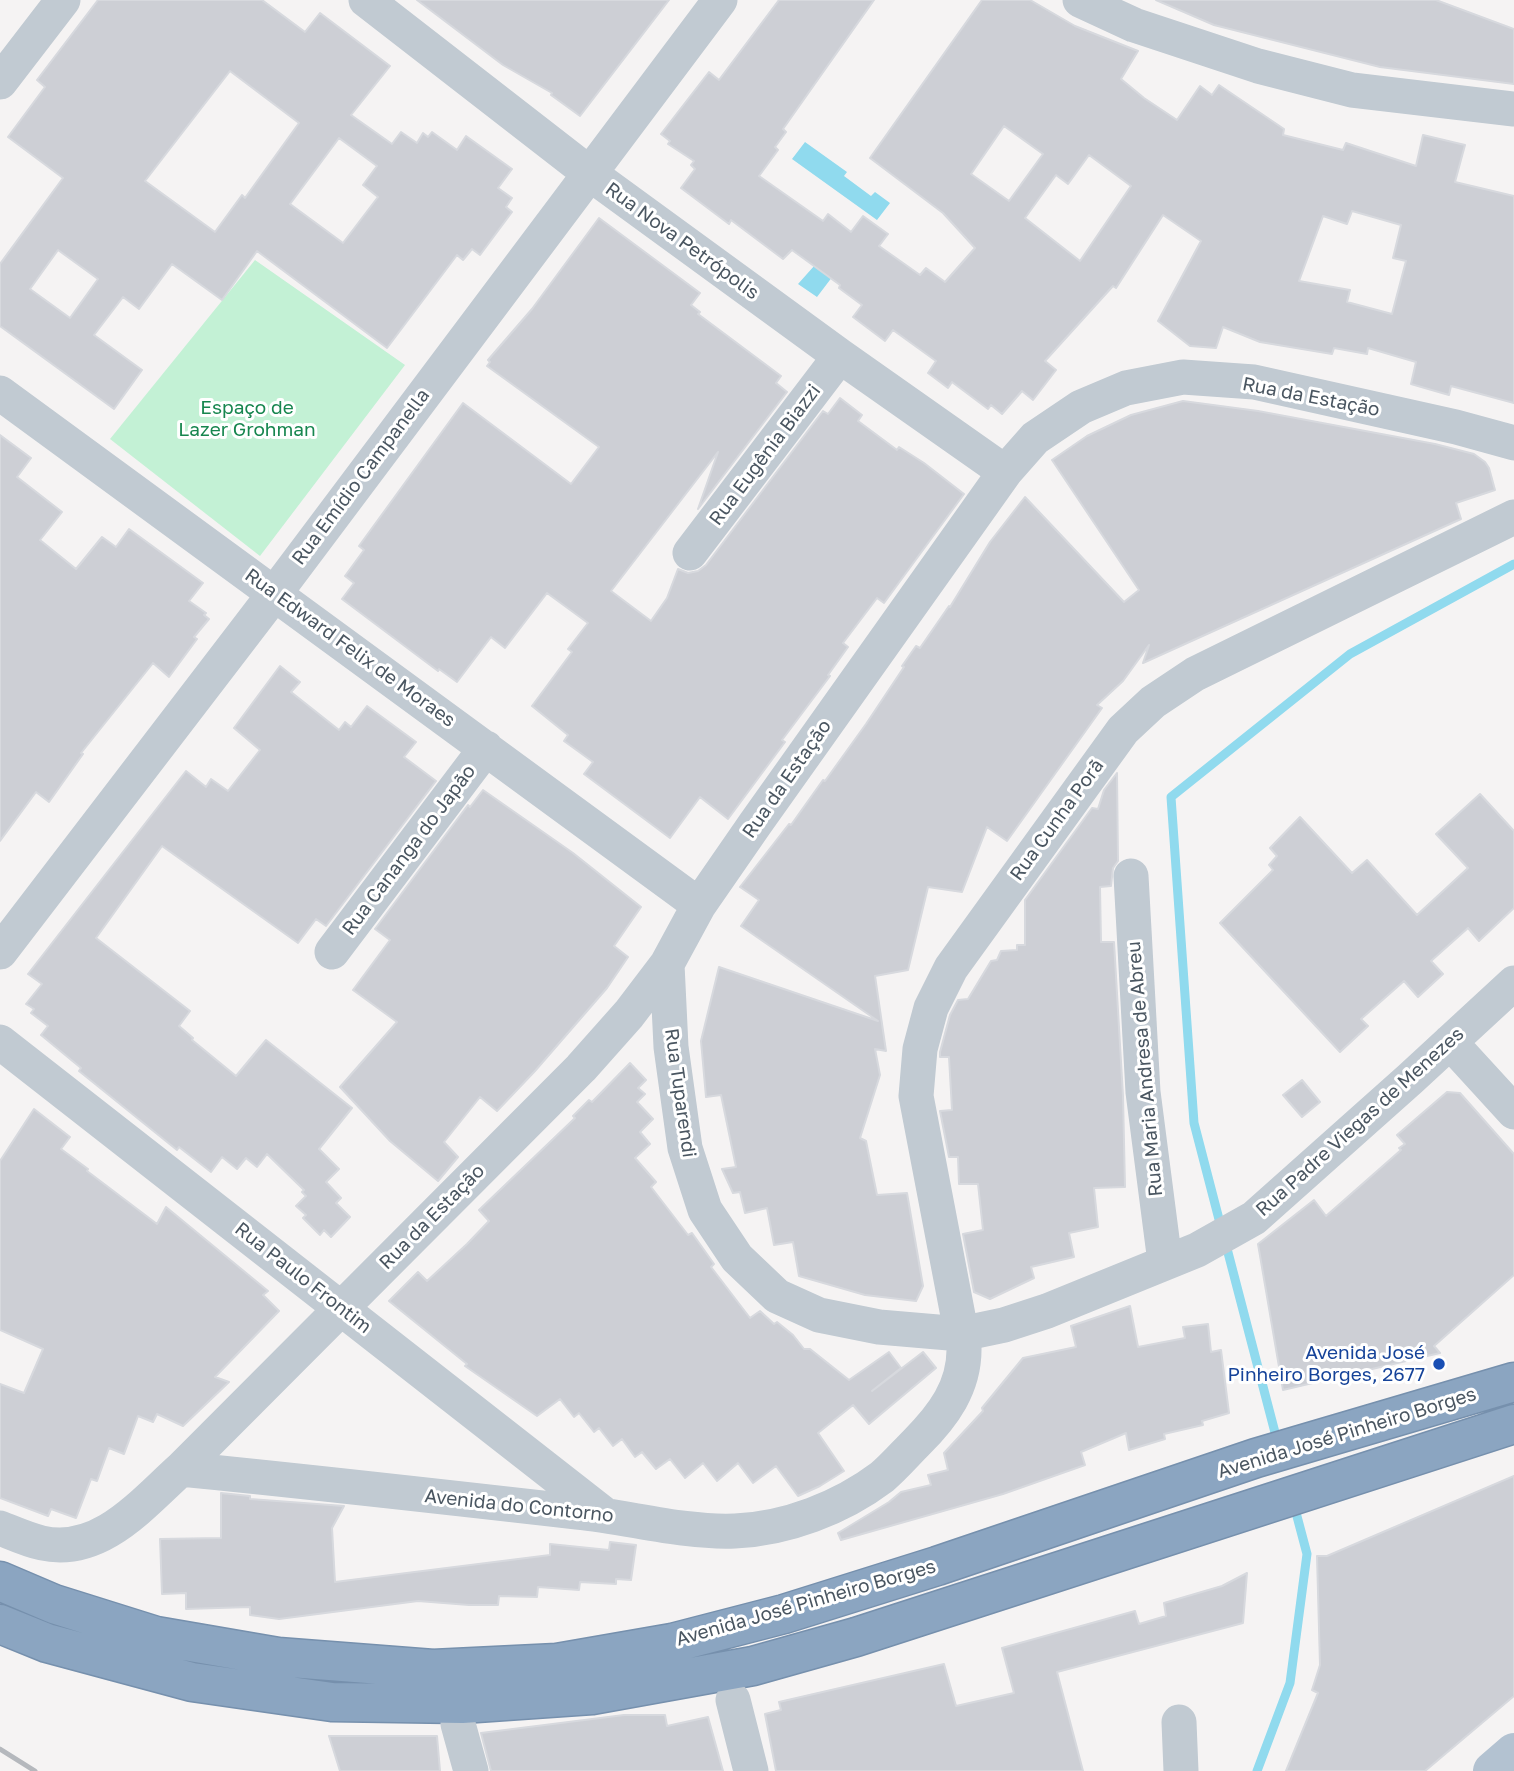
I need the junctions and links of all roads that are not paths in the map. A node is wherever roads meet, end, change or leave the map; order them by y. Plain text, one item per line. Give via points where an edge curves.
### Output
1 (63, 0) edge
2 (366, 0) edge
3 (720, 0) edge
4 (1080, 0) edge
5 (0, 82) edge
6 (1514, 109) edge
7 (589, 173) junction
8 (840, 356) junction
9 (0, 393) edge
10 (1514, 443) edge
11 (1005, 472) junction
12 (1514, 517) edge
13 (690, 553) dead end
14 (275, 593) junction
15 (486, 748) junction
16 (1131, 876) dead end
17 (699, 905) junction
18 (0, 952) edge
19 (332, 952) dead end
20 (667, 964) junction
21 (1514, 983) edge
22 (0, 1042) edge
23 (1450, 1042) junction
24 (1514, 1112) edge
25 (1181, 1256) junction
26 (342, 1308) junction
27 (961, 1334) junction
28 (1514, 1382) edge
29 (1514, 1424) edge
30 (181, 1469) junction
31 (604, 1515) junction
32 (0, 1528) edge
33 (0, 1581) edge
34 (0, 1624) edge
35 (733, 1700) dead end
36 (1179, 1723) dead end
37 (458, 1724) dead end
38 (1514, 1752) edge
39 (471, 1771) edge
40 (751, 1771) edge
41 (1181, 1771) edge
42 (1492, 1771) edge

1 - 5 street
2 - 7 street, Rua Nova Petrópolis
3 - 7 street, Rua Emídio Campanella
4 - 6 street via 1133,25 1339,87
7 - 8 street, Rua Nova Petrópolis
7 - 14 street, Rua Emídio Campanella
8 - 11 street, Rua Nova Petrópolis
8 - 13 street, Rua Eugênia Biazzi
9 - 14 street, Rua Edward Felix de Moraes
10 - 11 street, Rua da Estação via 1254,382 1184,377 1126,388 1081,407 1035,438
11 - 17 street, Rua da Estação
12 - 27 street, Rua Cunha Porã via 1195,674 1153,702 1123,730 951,968 931,1008 920,1049 916,1096
14 - 15 street, Rua Edward Felix de Moraes
14 - 18 street, Rua Emídio Campanella
15 - 17 street, Rua Edward Felix de Moraes
15 - 19 street, Rua Cananga do Japão
16 - 25 street, Rua Maria Andresa de Abreu via 1143,1092
17 - 20 street, Rua da Estação
20 - 26 street, Rua da Estação via 581,1068
20 - 27 street, Rua Tuparendi via 671,1047 685,1148 705,1210 737,1258 776,1296 818,1315 879,1327
21 - 23 street, Rua Padre Viegas de Menezes
22 - 26 street, Rua Paulo Frontim
23 - 24 street
23 - 25 street, Rua Padre Viegas de Menezes via 1254,1218
25 - 27 street, Rua Padre Viegas de Menezes via 1047,1311
26 - 30 street, Rua da Estação
26 - 31 street, Rua Paulo Frontim
27 - 31 street, Avenida do Contorno via 964,1362 951,1401 883,1476 839,1504 788,1523 736,1531 690,1530
28 - 33 highway, Avenida José Pinheiro Borges via 1256,1458 784,1614 672,1643 557,1663 433,1669 278,1657 156,1636 54,1604
29 - 34 highway, Avenida José Pinheiro Borges via 856,1637 752,1666 592,1695 462,1704 332,1702 192,1682 47,1643
30 - 31 street, Avenida do Contorno
30 - 32 street via 97,1538 70,1545 42,1543
35 - 40 street
36 - 41 street
37 - 39 street
38 - 42 main road

